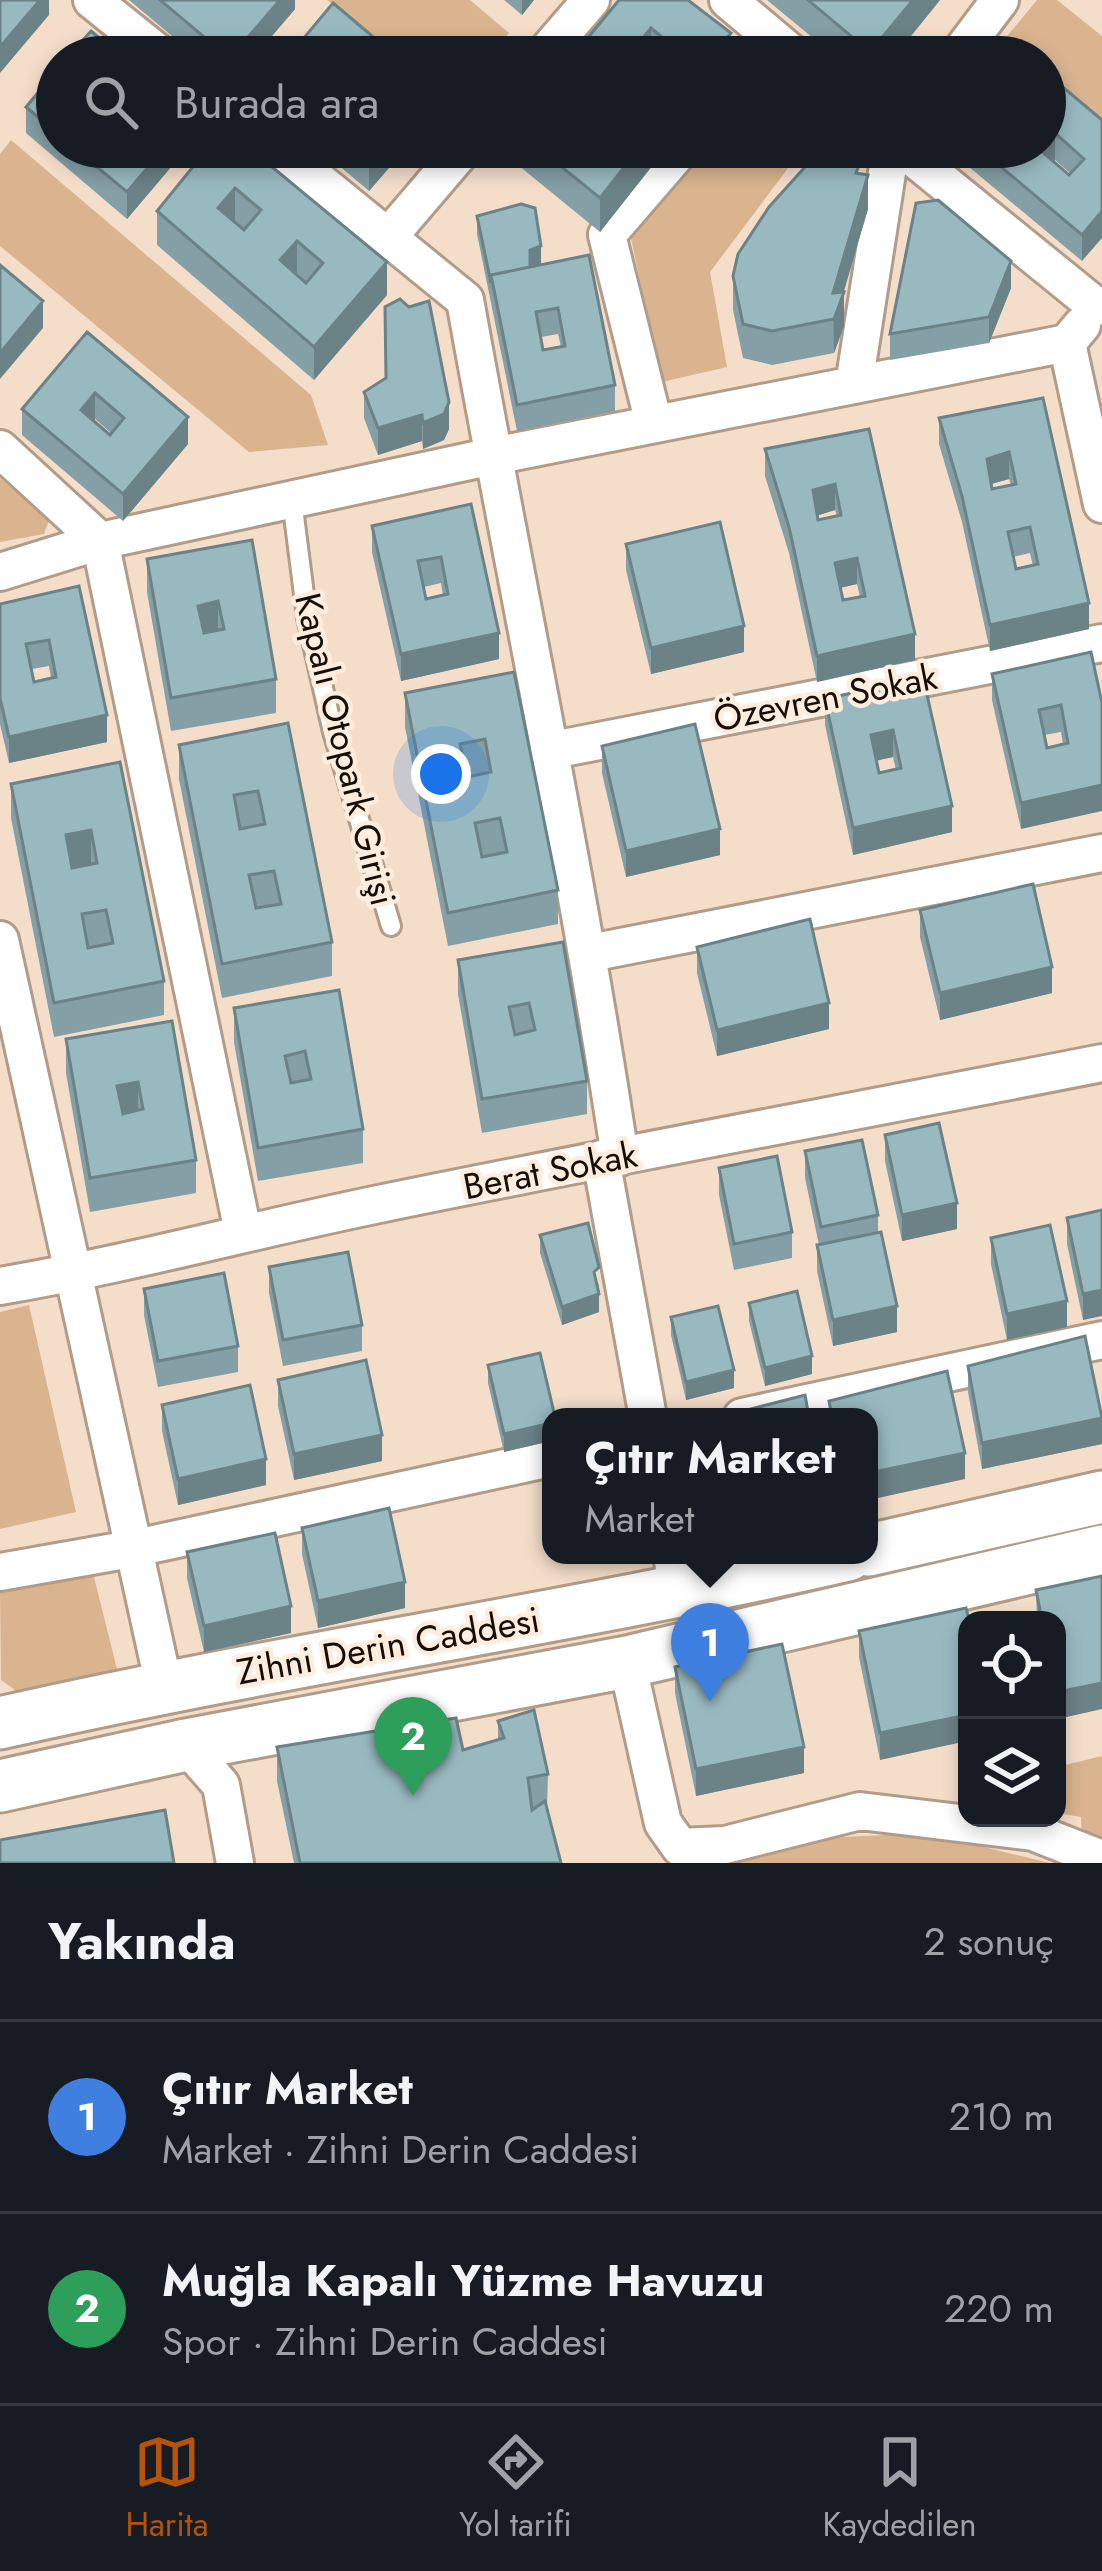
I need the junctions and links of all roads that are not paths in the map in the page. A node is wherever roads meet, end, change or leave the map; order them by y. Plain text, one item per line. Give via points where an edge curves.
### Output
1 (92, 0) edge
2 (591, 0) edge
3 (728, 0) edge
4 (1000, 0) edge
5 (137, 36) edge
6 (560, 36) edge
7 (763, 36) edge
8 (973, 36) edge
9 (303, 168) edge
10 (447, 168) edge
11 (665, 168) edge
12 (892, 168) edge
13 (923, 168) edge
14 (388, 236) junction
15 (1099, 304) edge
16 (1067, 343) junction
17 (854, 385) junction
18 (655, 424) junction
19 (0, 449) edge
20 (493, 456) junction
21 (292, 500) junction
22 (1102, 505) edge
23 (100, 541) junction
24 (0, 572) edge
25 (1102, 644) edge
26 (548, 752) junction
27 (1102, 853) edge
28 (391, 926) dead end
29 (0, 940) edge
30 (590, 953) junction
31 (1102, 1063) edge
32 (610, 1158) junction
33 (244, 1232) junction
34 (75, 1273) junction
35 (0, 1286) edge
36 (1102, 1340) edge
37 (648, 1408) edge
38 (784, 1408) edge
39 (542, 1460) edge
40 (1102, 1498) edge
41 (878, 1548) edge
42 (131, 1549) junction
43 (1102, 1552) edge
44 (766, 1564) edge
45 (0, 1572) edge
46 (675, 1574) edge
47 (626, 1662) junction
48 (164, 1686) junction
49 (0, 1723) edge
50 (186, 1745) junction
51 (1, 1783) edge
52 (1102, 1859) edge
53 (235, 1863) edge

1 - 5 street
2 - 6 street
3 - 7 street
4 - 8 street
9 - 14 street
10 - 14 street
11 - 18 street via 608,235
12 - 17 street
13 - 15 street
14 - 20 street via 465,301
15 - 16 street
16 - 17 street
16 - 22 street
17 - 18 street
18 - 20 street
19 - 23 street
20 - 21 street
20 - 26 street
21 - 23 street
21 - 28 lane, Kapalı Otopark Girişi via 333,732
23 - 24 street
23 - 33 street
25 - 26 street, Özevren Sokak
26 - 30 street
27 - 30 street
29 - 34 street
30 - 32 street
31 - 32 street, Berat Sokak
32 - 33 street, Berat Sokak
32 - 37 street
33 - 34 street, Berat Sokak
34 - 35 street, Berat Sokak
34 - 42 street
36 - 38 street
39 - 42 street
40 - 41 main road
42 - 45 street
42 - 48 street
43 - 47 main road, Zihni Derin Caddesi
44 - 46 main road, Zihni Derin Caddesi
46 - 48 main road, Zihni Derin Caddesi
47 - 50 main road, Zihni Derin Caddesi
47 - 52 street via 663,1823 680,1847 725,1845 860,1810 1033,1832
48 - 49 main road, Zihni Derin Caddesi
48 - 50 main road
50 - 51 main road, Zihni Derin Caddesi
50 - 53 street via 221,1785

